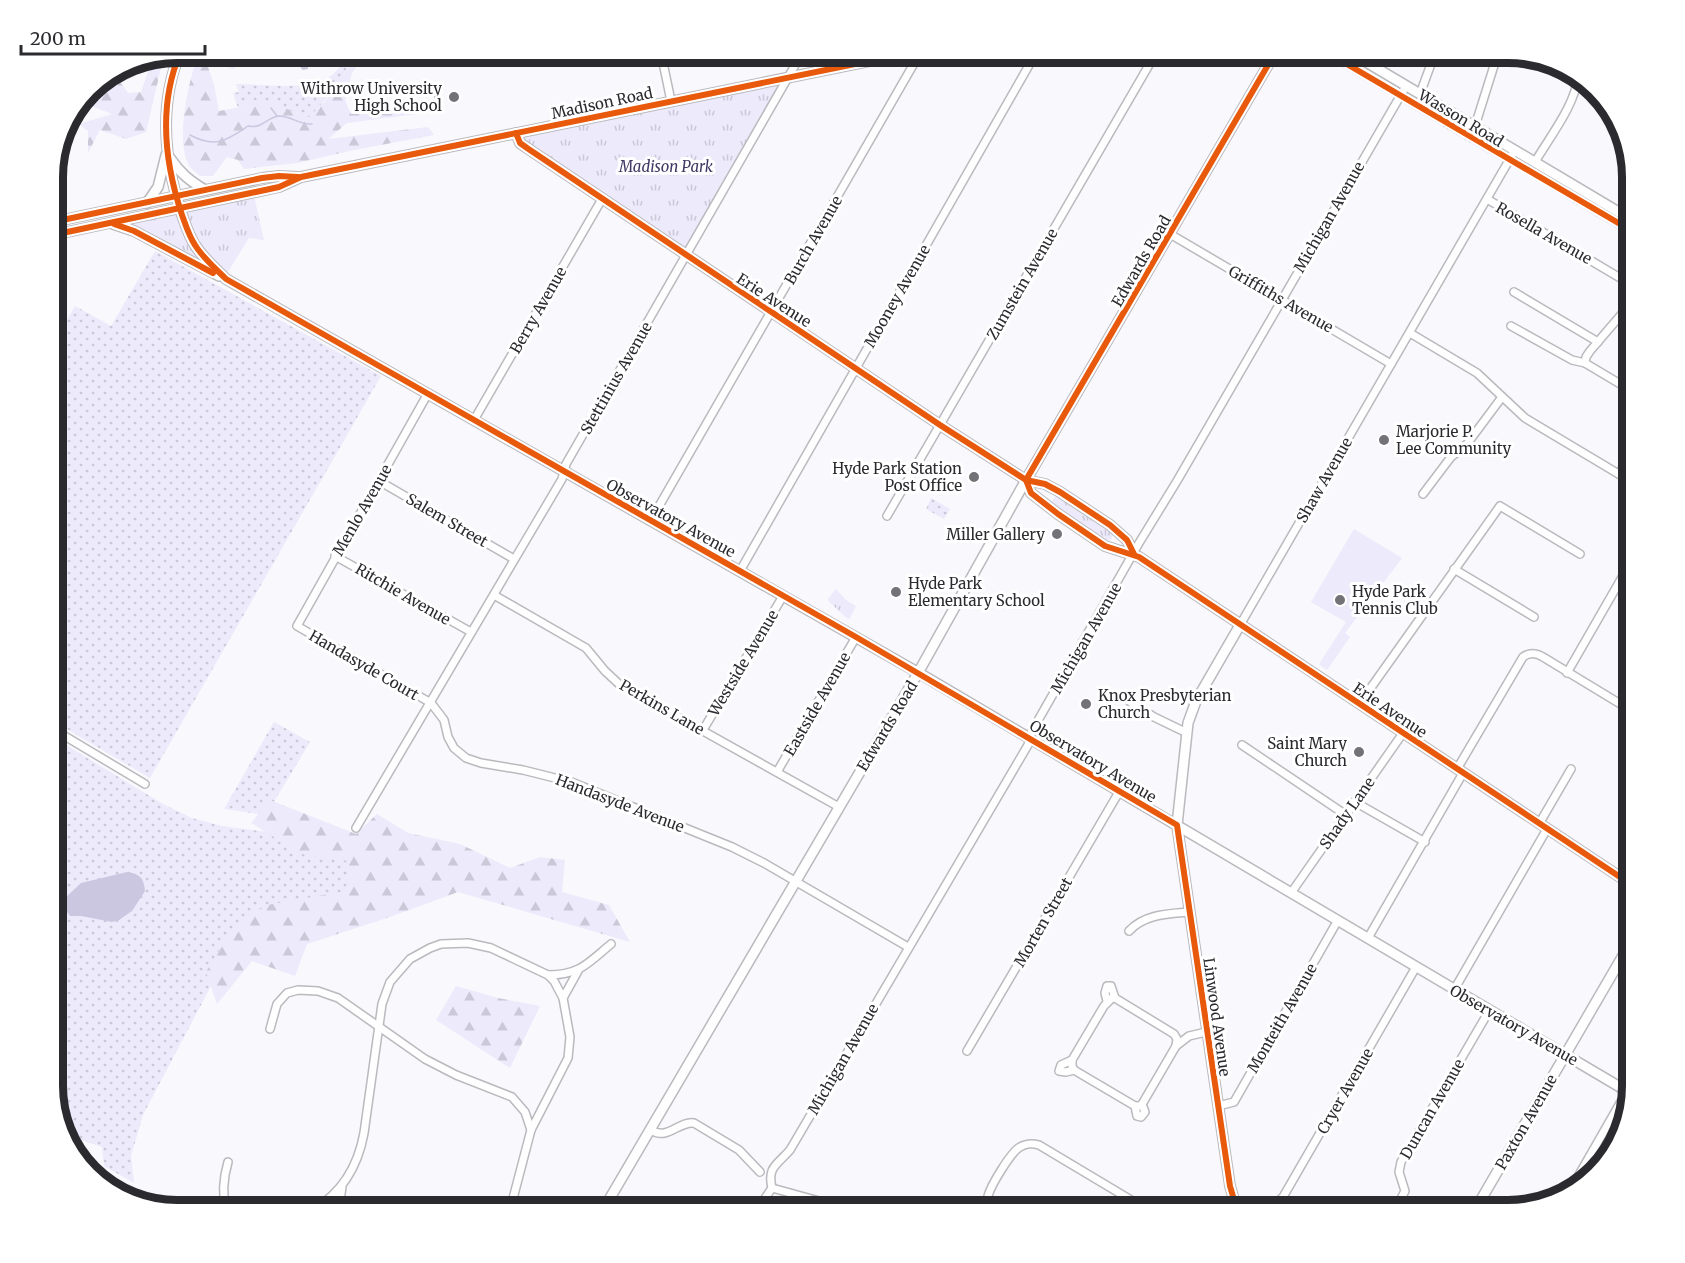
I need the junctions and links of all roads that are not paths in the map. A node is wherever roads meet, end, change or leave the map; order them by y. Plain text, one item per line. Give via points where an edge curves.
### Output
1 (176, 63) edge
2 (663, 63) edge
3 (795, 63) edge
4 (855, 63) edge
5 (914, 63) edge
6 (1030, 63) edge
7 (1150, 63) edge
8 (1269, 63) edge
9 (1369, 63) edge
10 (1431, 63) edge
11 (1495, 63) edge
12 (787, 77) junction
13 (1577, 85) edge
14 (1406, 86) junction
15 (1420, 94) junction
16 (671, 101) junction
17 (1475, 126) junction
18 (516, 133) junction
19 (1515, 150) junction
20 (167, 153) junction
21 (1535, 162) junction
22 (301, 177) junction
23 (206, 190) junction
24 (176, 197) junction
25 (602, 199) junction
26 (1486, 199) junction
27 (147, 203) junction
28 (180, 208) junction
29 (1622, 214) edge
30 (63, 220) edge
31 (111, 223) junction
32 (89, 228) junction
33 (63, 233) edge
34 (1170, 234) junction
35 (686, 256) junction
36 (226, 279) junction
37 (1622, 279) edge
38 (1514, 292) dead end
39 (1281, 299) junction
40 (771, 313) junction
41 (1622, 314) edge
42 (1511, 326) dead end
43 (1410, 333) junction
44 (1598, 342) junction
45 (1585, 363) junction
46 (1391, 364) junction
47 (856, 368) junction
48 (1622, 385) edge
49 (428, 395) junction
50 (1502, 397) junction
51 (474, 420) junction
52 (940, 425) junction
53 (1622, 469) edge
54 (564, 472) junction
55 (1619, 474) junction
56 (1622, 476) edge
57 (1026, 480) junction
58 (379, 481) junction
59 (1060, 492) junction
60 (1423, 494) dead end
61 (1051, 509) junction
62 (887, 516) dead end
63 (651, 520) junction
64 (1115, 528) junction
65 (1105, 546) junction
66 (1134, 554) junction
67 (1580, 554) dead end
68 (335, 555) junction
69 (514, 559) junction
70 (1454, 569) junction
71 (740, 571) junction
72 (1622, 577) edge
73 (494, 595) junction
74 (783, 596) junction
75 (1534, 617) dead end
76 (1240, 625) junction
77 (297, 626) joint
78 (471, 632) junction
79 (856, 637) junction
80 (918, 673) junction
81 (1567, 673) junction
82 (1129, 701) dead end
83 (431, 703) junction
84 (1360, 703) junction
85 (1622, 705) edge
86 (703, 730) junction
87 (1185, 732) junction
88 (1403, 733) junction
89 (63, 735) edge
90 (1030, 738) junction
91 (1242, 745) dead end
92 (1571, 769) dead end
93 (1460, 771) junction
94 (777, 772) junction
95 (145, 784) dead end
96 (1119, 792) junction
97 (1355, 802) junction
98 (839, 807) junction
99 (1346, 815) junction
100 (1177, 825) junction
101 (1543, 826) junction
102 (356, 828) dead end
103 (1425, 842) junction
104 (1622, 878) edge
105 (796, 882) junction
106 (1291, 892) junction
107 (1190, 912) junction
108 (1338, 920) junction
109 (1129, 931) dead end
110 (1368, 938) junction
111 (611, 944) dead end
112 (908, 947) junction
113 (1622, 957) edge
114 (1416, 967) junction
115 (579, 970) junction
116 (548, 975) junction
117 (1454, 990) junction
118 (563, 998) junction
119 (1115, 998) junction
120 (1107, 1001) junction
121 (1489, 1011) junction
122 (378, 1026) junction
123 (270, 1029) dead end
124 (1206, 1032) junction
125 (1174, 1034) junction
126 (1189, 1036) junction
127 (1176, 1046) junction
128 (967, 1051) dead end
129 (1565, 1054) junction
130 (1072, 1060) junction
131 (1074, 1070) junction
132 (1622, 1088) edge
133 (1218, 1106) junction
134 (1620, 1107) edge
135 (542, 1110) junction
136 (525, 1112) junction
137 (531, 1130) junction
138 (651, 1130) junction
139 (228, 1162) dead end
140 (760, 1172) dead end
141 (1578, 1177) edge
142 (342, 1186) junction
143 (772, 1188) junction
144 (224, 1200) edge
145 (328, 1200) edge
146 (340, 1200) edge
147 (513, 1200) edge
148 (609, 1200) edge
149 (764, 1200) edge
150 (816, 1200) edge
151 (987, 1200) edge
152 (1131, 1200) edge
153 (1234, 1200) edge
154 (1280, 1200) edge
155 (1400, 1200) edge
156 (1481, 1200) edge

1 - 20 street via 166,103
2 - 16 street
3 - 12 street, Stettinius Avenue
4 - 12 street, Madison Road
5 - 40 street, Burch Avenue
6 - 47 street, Mooney Avenue
7 - 52 street, Zumstein Avenue
8 - 34 street, Edwards Road
9 - 14 street, Wasson Road
10 - 15 street
11 - 17 street
12 - 16 street, Madison Road
12 - 35 street, Stettinius Avenue
13 - 21 street
14 - 15 street, Wasson Road
14 - 39 street, Michigan Avenue
15 - 17 street, Wasson Road
16 - 18 street, Madison Road
17 - 19 street, Wasson Road
18 - 22 street, Madison Road
18 - 25 street, Erie Avenue via 526,148
19 - 21 street, Wasson Road
19 - 26 street, Shaw Avenue
20 - 23 street via 189,181
20 - 24 street, Observatory Avenue
20 - 27 street via 158,187
21 - 29 street, Wasson Road
22 - 23 street, Madison Road via 270,177
22 - 28 street, Madison Road via 279,187
23 - 24 street, Madison Road
24 - 27 street, Madison Road
24 - 28 street, Observatory Avenue
24 - 32 street via 172,202 125,213
25 - 35 street, Erie Avenue
25 - 51 street, Berry Avenue
26 - 37 street, Rosella Avenue
26 - 43 street, Shaw Avenue
27 - 30 street, Madison Road
28 - 31 street, Madison Road
28 - 36 street, Observatory Avenue via 194,244
31 - 32 street, Madison Road
31 - 36 street via 135,231
32 - 33 street, Madison Road
34 - 39 street, Griffiths Avenue
34 - 57 street, Edwards Road
35 - 40 street, Erie Avenue
35 - 54 street, Stettinius Avenue
36 - 49 street, Observatory Avenue
38 - 44 street
39 - 46 street, Griffiths Avenue
39 - 66 street, Michigan Avenue
40 - 47 street, Erie Avenue
40 - 63 street, Burch Avenue
41 - 44 street
42 - 45 street via 1572,360
43 - 46 street, Shaw Avenue
43 - 50 street via 1477,373
44 - 45 street
45 - 48 street
46 - 76 street, Shaw Avenue
47 - 52 street, Erie Avenue
47 - 71 street, Mooney Avenue
49 - 51 street, Observatory Avenue
49 - 58 street, Menlo Avenue
50 - 55 street via 1525,418
50 - 60 street
51 - 54 street, Observatory Avenue
52 - 57 street, Erie Avenue
52 - 62 street, Zumstein Avenue
53 - 55 street
54 - 63 street, Observatory Avenue
54 - 69 street, Stettinius Avenue
55 - 56 street
57 - 59 street, Erie Avenue
57 - 61 street, Erie Avenue via 1031,493
57 - 80 street, Edwards Road
58 - 68 street, Menlo Avenue
58 - 69 street, Salem Street
59 - 61 street via 1048,501
59 - 64 street, Erie Avenue
61 - 65 street, Erie Avenue
63 - 71 street, Observatory Avenue
64 - 65 street via 1116,537
64 - 66 street, Erie Avenue
65 - 66 street, Erie Avenue
66 - 76 street, Erie Avenue
66 - 90 street, Michigan Avenue
67 - 70 street via 1500,506
68 - 77 street, Menlo Avenue
68 - 78 street, Ritchie Avenue
69 - 73 street, Stettinius Avenue
70 - 75 street
70 - 84 street
71 - 74 street, Observatory Avenue
72 - 81 street
73 - 78 street, Stettinius Avenue
73 - 86 street, Perkins Lane via 586,648 620,684
74 - 79 street, Observatory Avenue
74 - 86 street, Westside Avenue
76 - 84 street, Erie Avenue
76 - 87 street, Shaw Avenue via 1196,701
77 - 83 street, Handasyde Court
78 - 83 street, Stettinius Avenue
79 - 80 street, Observatory Avenue
79 - 94 street, Eastside Avenue
80 - 90 street, Observatory Avenue
80 - 98 street, Edwards Road
81 - 85 street
81 - 93 street via 1538,654 1526,654
82 - 87 street
83 - 102 street, Stettinius Avenue
83 - 105 street, Handasyde Avenue via 444,720 454,748 466,758 579,785 732,847
84 - 88 street, Erie Avenue
86 - 94 street, Perkins Lane
87 - 100 street, Shaw Avenue
88 - 93 street, Erie Avenue
88 - 97 street, Shady Lane
89 - 95 street
90 - 96 street, Observatory Avenue
90 - 112 street, Michigan Avenue
91 - 99 street
92 - 101 street
93 - 101 street, Erie Avenue
93 - 103 street
94 - 98 street, Perkins Lane
96 - 100 street, Observatory Avenue
96 - 128 street, Morten Street
97 - 99 street, Shady Lane
97 - 103 street
98 - 105 street, Edwards Road
99 - 106 street, Shady Lane
100 - 106 street, Observatory Avenue
100 - 107 street, Linwood Avenue
101 - 104 street, Erie Avenue
101 - 117 street
103 - 110 street
105 - 112 street, Handasyde Avenue
105 - 138 street, Edwards Road
106 - 108 street, Observatory Avenue
107 - 109 street via 1141,920
107 - 124 street, Linwood Avenue
108 - 110 street, Observatory Avenue
108 - 133 street, Monteith Avenue via 1234,1102
110 - 114 street, Observatory Avenue
111 - 115 street
112 - 143 street, Michigan Avenue via 790,1150 772,1169
113 - 129 street, Paxton Avenue
114 - 117 street, Observatory Avenue
114 - 154 street, Cryer Avenue
115 - 116 street
115 - 118 street
116 - 118 street
116 - 122 street via 482,945 453,942 430,948 410,959 390,982
117 - 121 street, Observatory Avenue
118 - 135 street via 570,1037 568,1058
119 - 120 street
119 - 120 street via 1113,988 1107,986
119 - 125 street
120 - 130 street
121 - 129 street, Observatory Avenue
121 - 155 street, Duncan Avenue via 1401,1162 1399,1172 1405,1191
122 - 123 street via 338,998 306,990 282,997
122 - 136 street via 440,1067 506,1093
122 - 142 street via 363,1138
124 - 126 street
124 - 133 street, Linwood Avenue
125 - 126 street
125 - 127 street
126 - 127 street
127 - 131 street via 1139,1105
129 - 132 street, Observatory Avenue
129 - 156 street, Paxton Avenue
130 - 131 street
130 - 131 street via 1061,1065 1059,1071
133 - 153 street, Linwood Avenue
134 - 141 street
135 - 136 street
135 - 137 street
136 - 137 street
137 - 147 street
138 - 140 street via 664,1134 687,1122 694,1123 739,1150
138 - 148 street, Edwards Road
139 - 144 street
142 - 145 street
142 - 146 street
143 - 149 street, Michigan Avenue
143 - 150 street
151 - 152 street via 1016,1150 1033,1144

